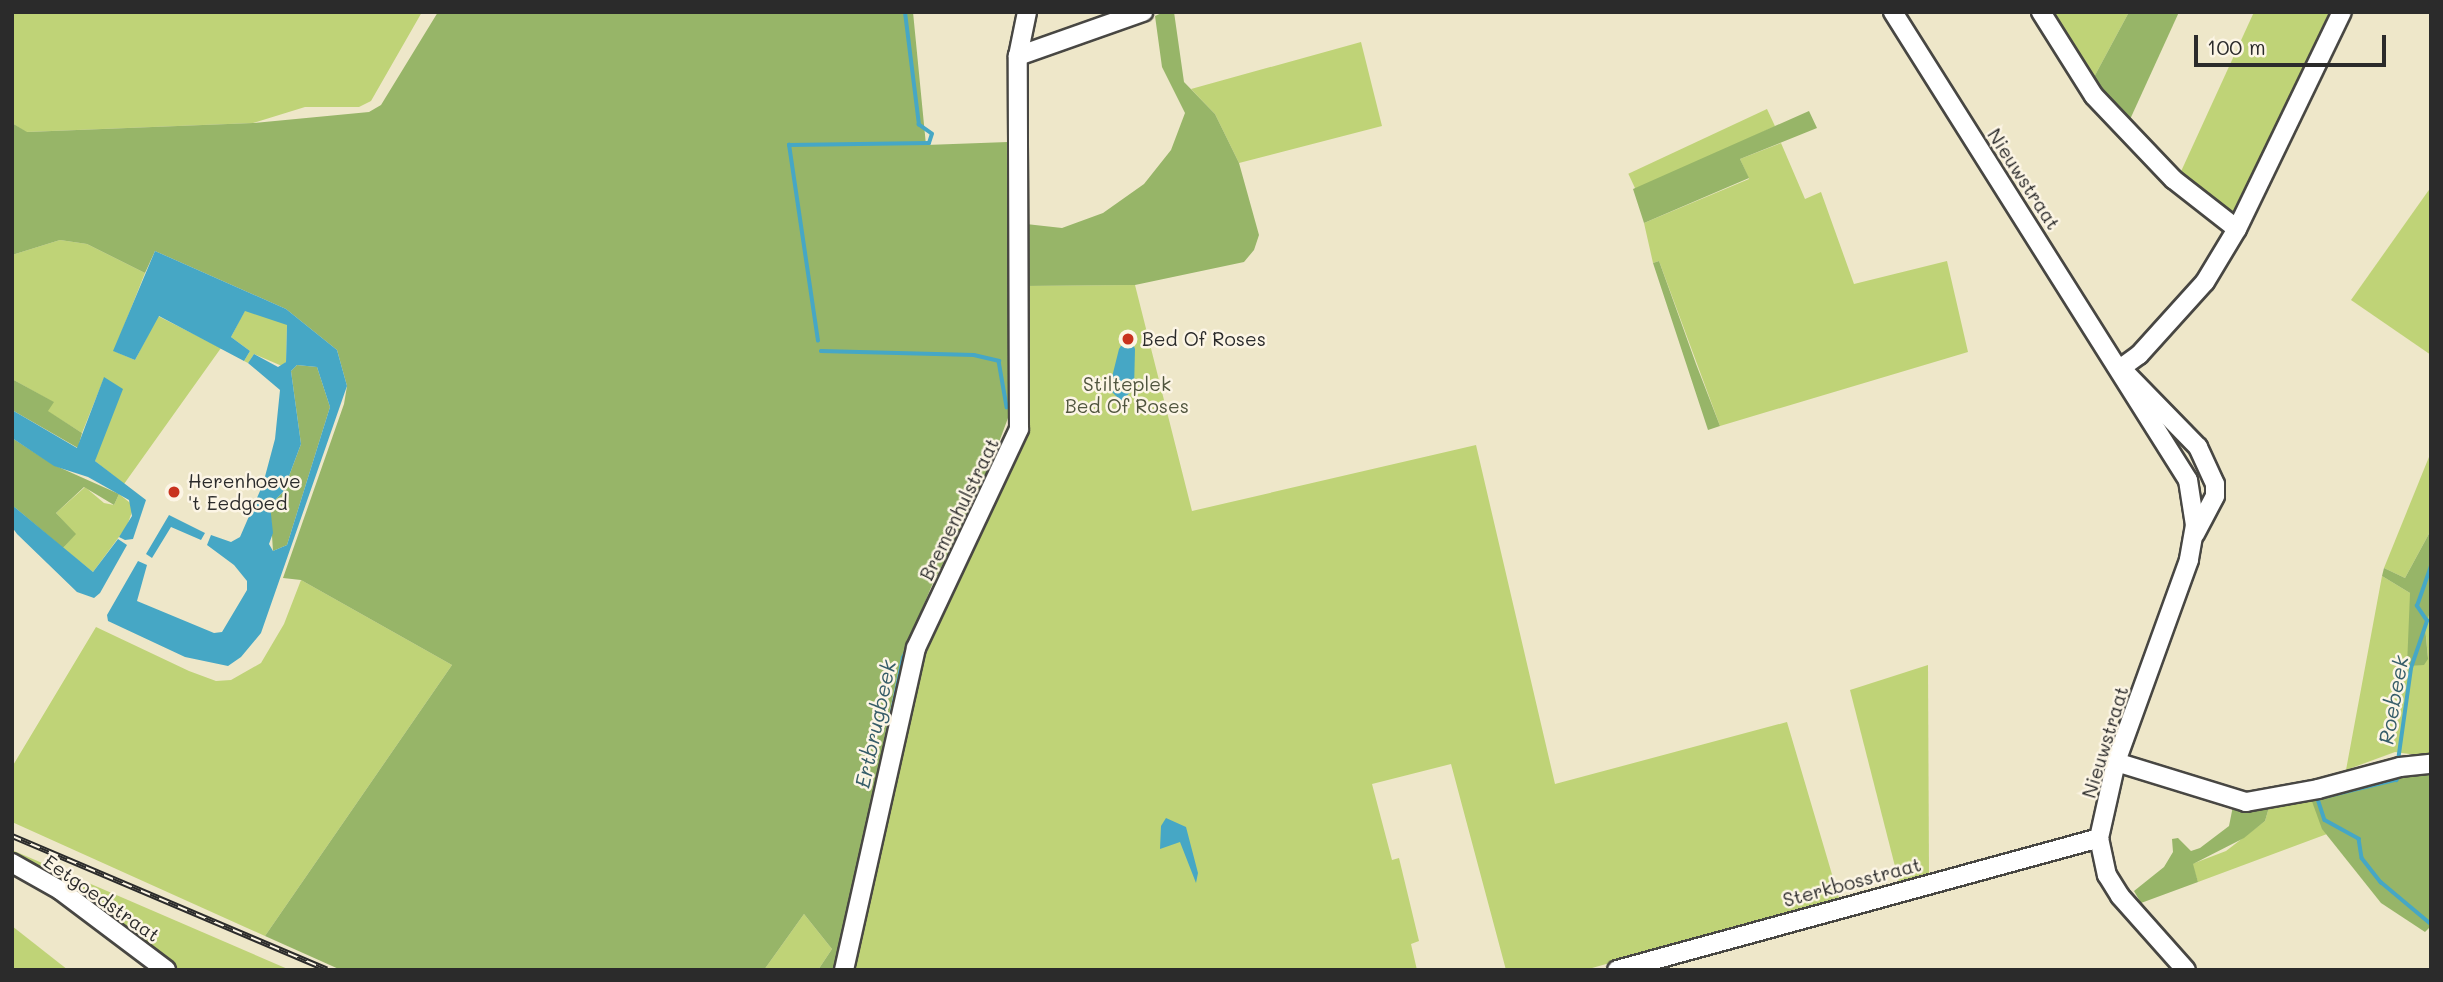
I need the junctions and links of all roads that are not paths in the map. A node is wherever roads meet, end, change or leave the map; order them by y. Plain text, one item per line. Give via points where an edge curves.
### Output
1 (1027, 12) edge
2 (1143, 12) edge
3 (1893, 12) edge
4 (2041, 12) edge
5 (2342, 12) edge
6 (1018, 56) junction
7 (2236, 229) junction
8 (2121, 368) junction
9 (2192, 540) junction
10 (2116, 762) junction
11 (2431, 764) edge
12 (2099, 838) junction
13 (12, 863) edge
14 (166, 970) edge
15 (844, 970) edge
16 (1617, 970) edge
17 (2186, 970) edge

1 - 6 street, Bremenhulstraat
2 - 6 street
3 - 8 street, Nieuwstraat
4 - 7 street via 2094,96 2173,179
5 - 7 street
6 - 15 street, Bremenhulstraat via 1019,429 912,659
7 - 8 street via 2184,309
8 - 9 street, Nieuwstraat via 2188,480
8 - 9 street, Nieuwstraat via 2198,447 2216,484 2215,496
9 - 10 street, Nieuwstraat
10 - 11 street via 2246,802 2318,789 2400,766
10 - 12 street, Nieuwstraat
12 - 16 street, Sterkbosstraat
12 - 17 street via 2107,875 2120,896
13 - 14 street, Eetgoedstraat via 60,890

